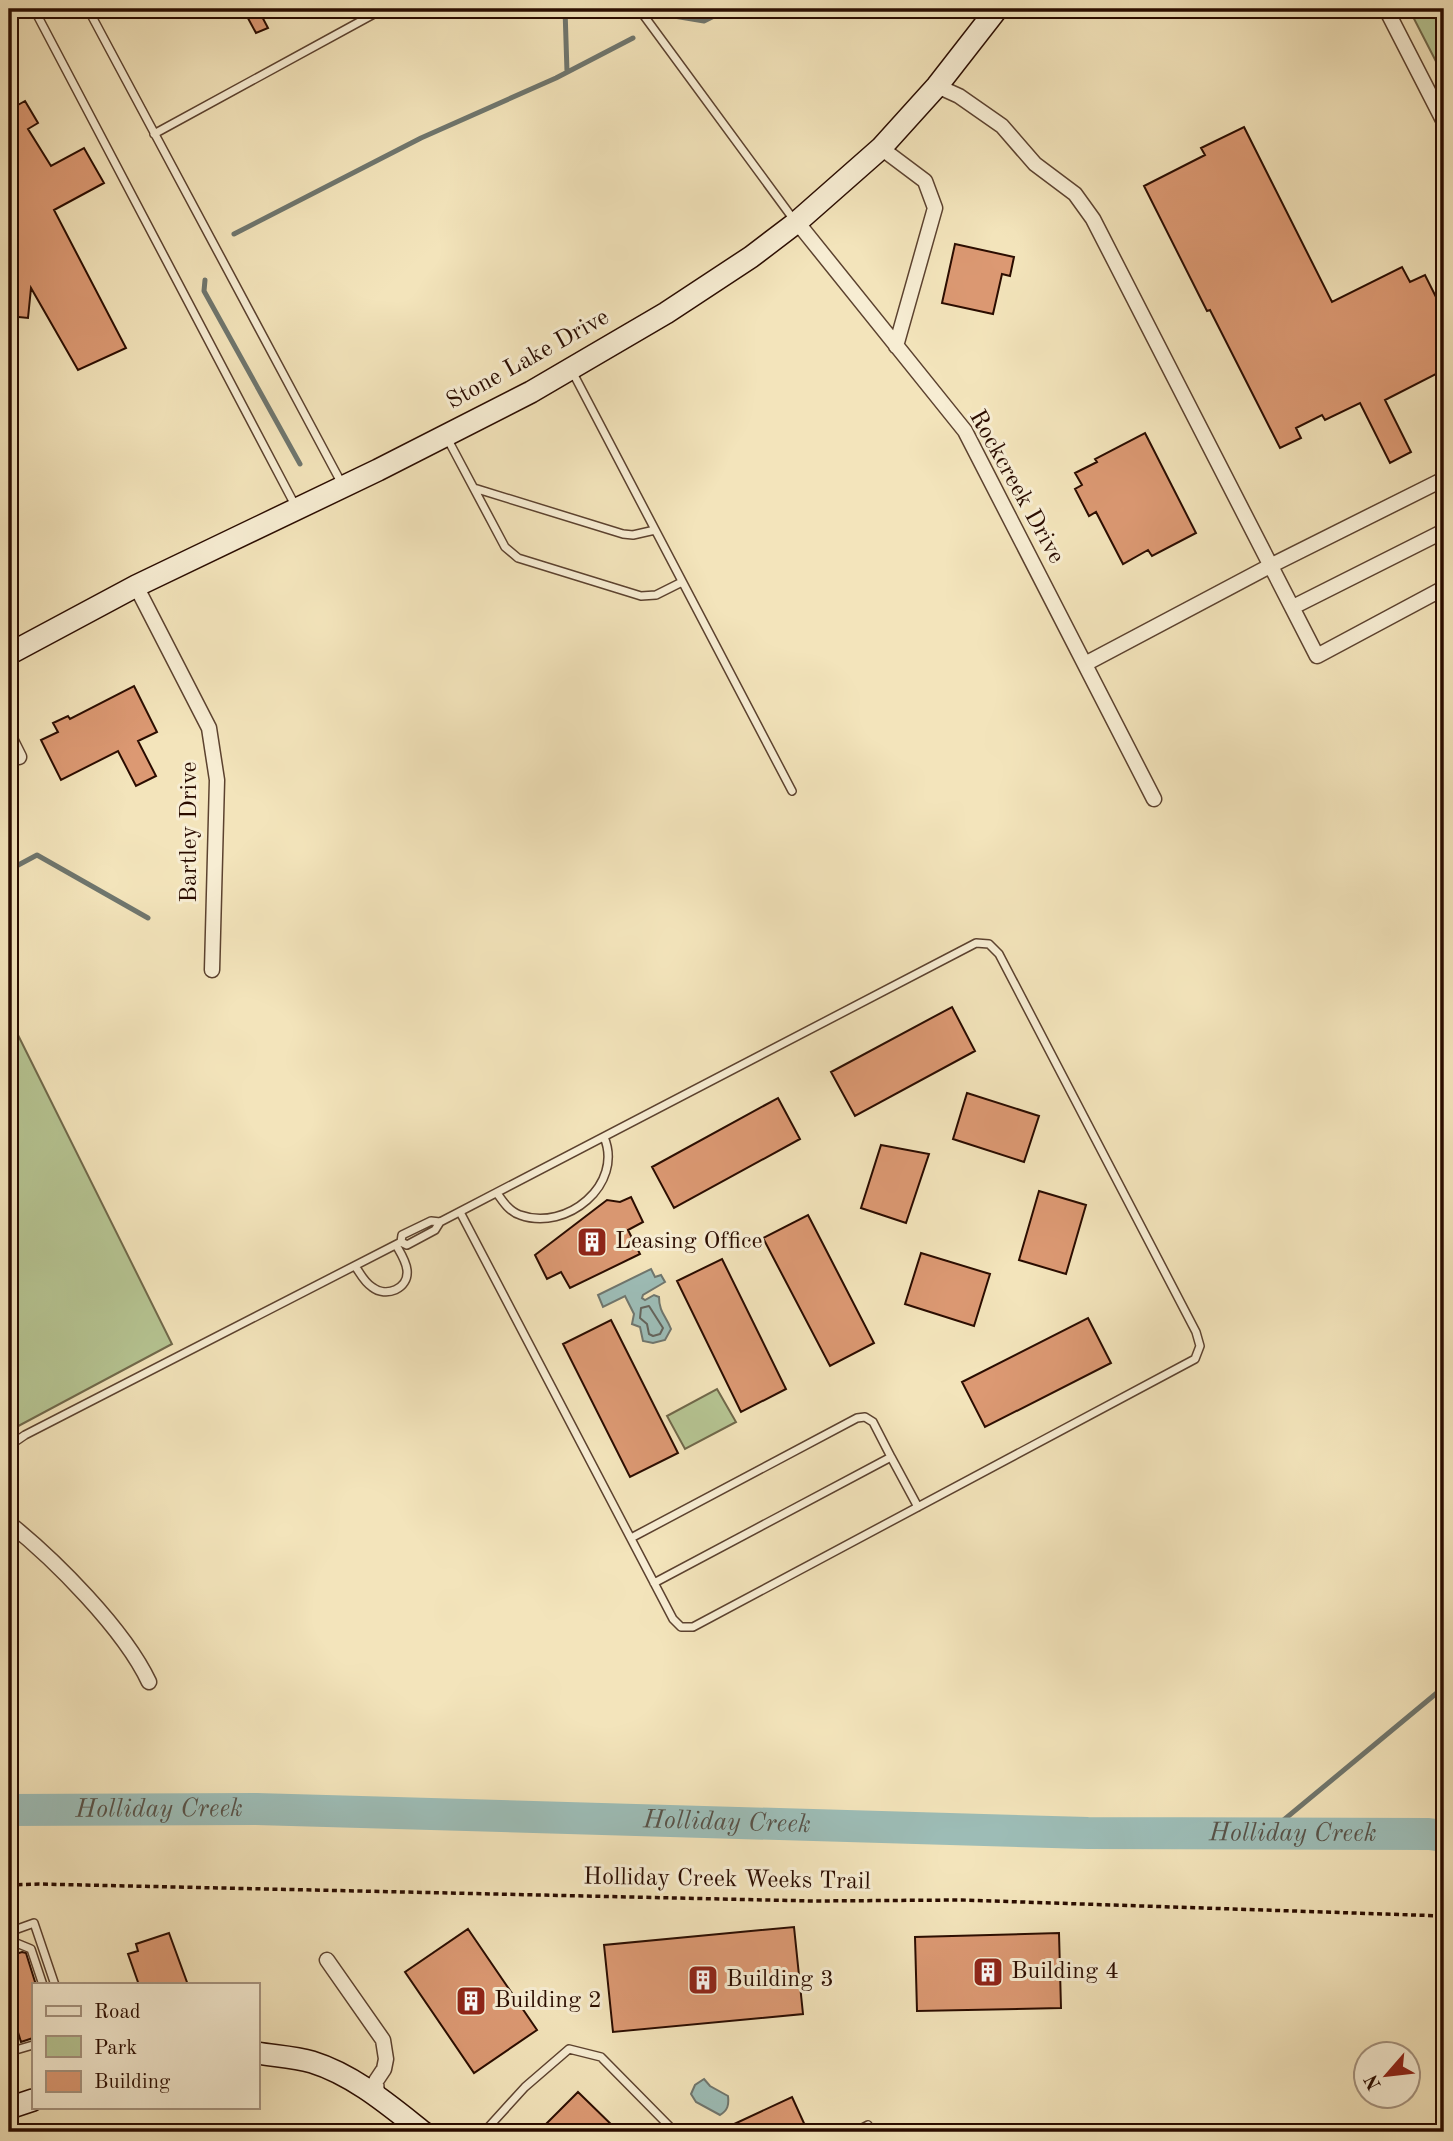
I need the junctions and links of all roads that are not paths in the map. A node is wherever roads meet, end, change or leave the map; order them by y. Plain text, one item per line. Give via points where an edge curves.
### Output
1 (27, 9) edge
2 (34, 9) edge
3 (88, 9) edge
4 (383, 9) edge
5 (639, 9) edge
6 (997, 9) edge
7 (1386, 9) edge
8 (9, 18) edge
9 (937, 86) junction
10 (1444, 122) edge
11 (154, 134) junction
12 (881, 148) junction
13 (797, 222) junction
14 (896, 346) junction
15 (570, 369) junction
16 (446, 435) junction
17 (1444, 479) edge
18 (343, 487) junction
19 (474, 488) junction
20 (297, 509) junction
21 (655, 530) junction
22 (1444, 531) edge
23 (1270, 566) junction
24 (682, 582) junction
25 (136, 586) junction
26 (1444, 589) edge
27 (1293, 607) junction
28 (9, 654) edge
29 (1085, 664) junction
30 (9, 737) edge
31 (19, 757) dead end
32 (792, 791) dead end
33 (1154, 800) dead end
34 (212, 970) dead end
35 (604, 1137) junction
36 (497, 1193) junction
37 (460, 1212) junction
38 (399, 1243) junction
39 (355, 1266) junction
40 (9, 1446) edge
41 (891, 1457) junction
42 (918, 1507) junction
43 (9, 1523) edge
44 (631, 1538) junction
45 (654, 1583) junction
46 (149, 1682) dead end
47 (9, 1932) edge
48 (9, 1944) edge
49 (327, 1960) dead end
50 (42, 1983) edge
51 (54, 1983) edge
52 (32, 2045) edge
53 (9, 2052) edge
54 (259, 2053) edge
55 (377, 2096) junction
56 (32, 2100) edge
57 (9, 2108) edge
58 (868, 2125) dead end
59 (424, 2132) edge
60 (484, 2132) edge
61 (675, 2132) edge
62 (855, 2132) edge

1 - 8 lane
2 - 20 lane
3 - 11 lane
4 - 11 lane
5 - 13 lane
6 - 9 street, Stone Lake Drive
7 - 10 street
9 - 12 street, Stone Lake Drive
9 - 23 street via 1002,126 1035,164 1075,194 1093,219
11 - 18 lane
12 - 13 street, Stone Lake Drive
12 - 14 street via 925,181 935,208
13 - 14 street, Rockcreek Drive
13 - 15 street, Stone Lake Drive via 666,313
14 - 29 street, Rockcreek Drive via 965,431
15 - 16 street, Stone Lake Drive
15 - 21 lane
16 - 18 street, Stone Lake Drive
16 - 19 lane
17 - 23 street
18 - 20 street, Stone Lake Drive
19 - 21 lane via 623,534
19 - 24 lane via 506,547 518,558 641,596 656,595
20 - 25 street, Stone Lake Drive
21 - 24 lane
22 - 27 street
23 - 27 street
23 - 29 street
24 - 32 lane
25 - 28 street, Stone Lake Drive
25 - 34 street, Bartley Drive via 209,728 217,780
26 - 27 street via 1317,656
29 - 33 street, Rockcreek Drive
30 - 31 street
35 - 36 lane
35 - 36 lane via 609,1165 596,1192 572,1211 536,1218 519,1215
35 - 42 lane via 976,943 989,944 999,954 1200,1346 1195,1359
36 - 37 lane
37 - 38 lane via 440,1222 431,1221 402,1236
37 - 44 lane
38 - 39 lane
38 - 39 lane via 407,1271 396,1290 374,1290
39 - 40 lane
41 - 42 lane
41 - 44 lane via 873,1422 857,1418
41 - 45 lane
42 - 45 lane via 693,1627 681,1627 673,1619
43 - 46 street via 98,1610
44 - 45 lane
47 - 51 lane via 34,1923
48 - 50 lane via 31,1949
49 - 55 street via 383,2040 386,2059 376,2081
52 - 53 lane
54 - 55 street via 311,2062
55 - 59 street
56 - 57 street
58 - 62 lane
60 - 61 lane via 525,2087 569,2049 601,2057

